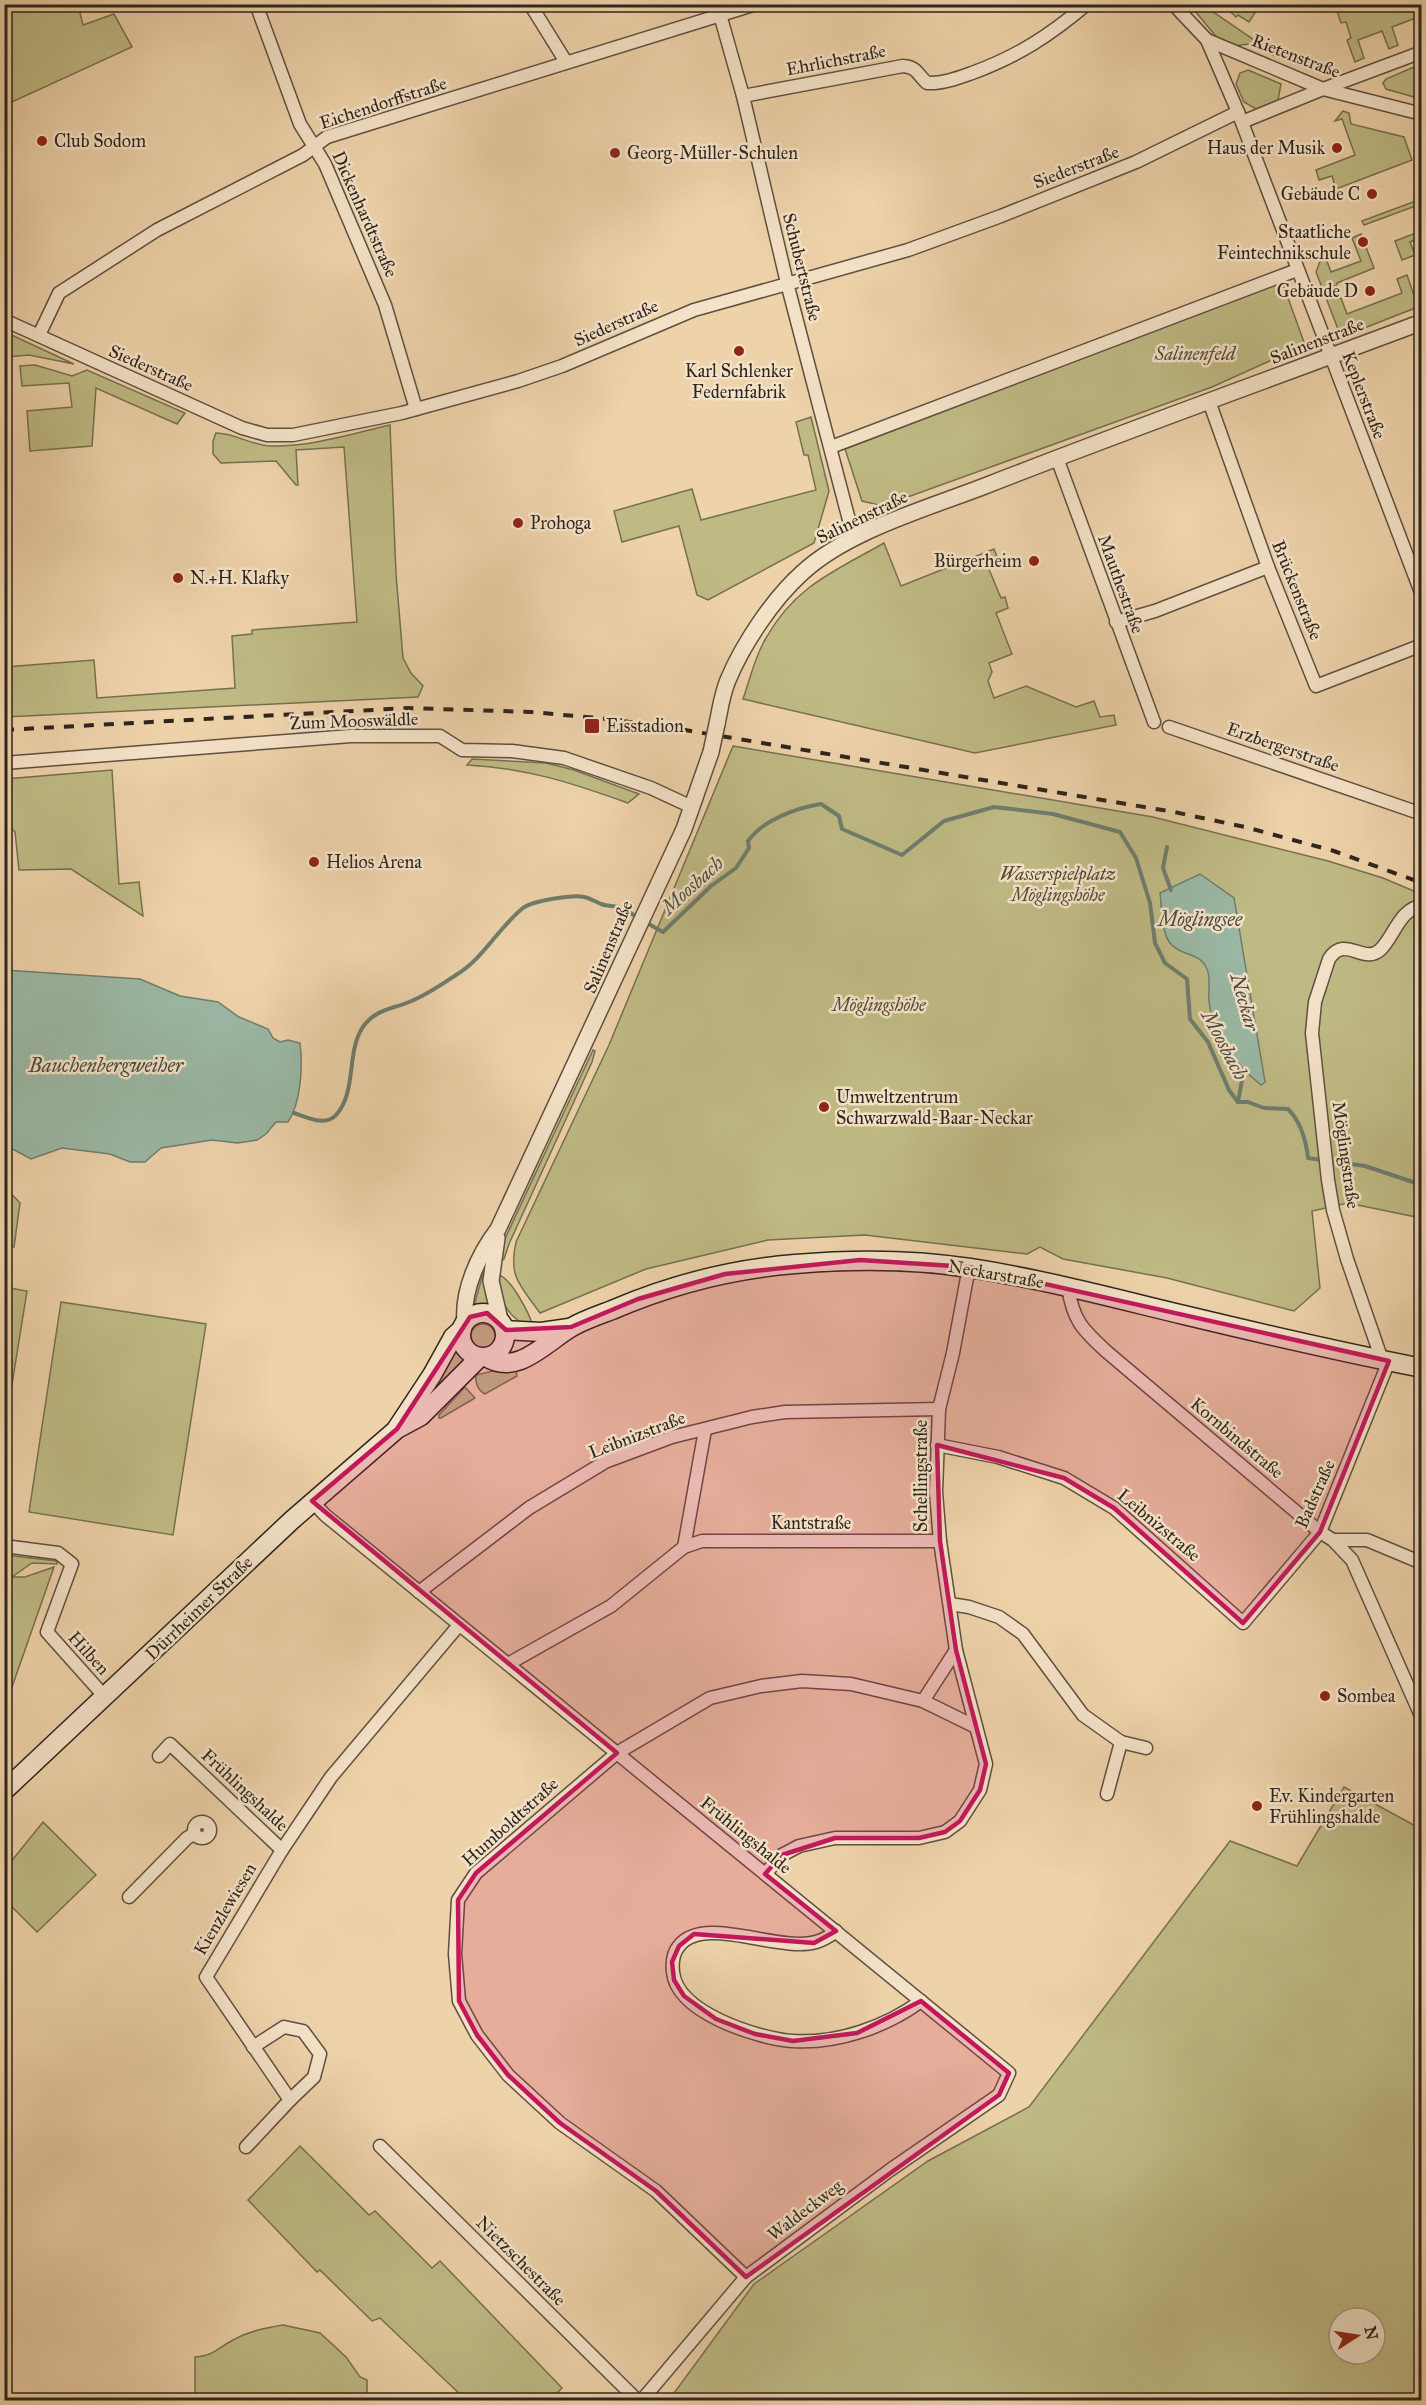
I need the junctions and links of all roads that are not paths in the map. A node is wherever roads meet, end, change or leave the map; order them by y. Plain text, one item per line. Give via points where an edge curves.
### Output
1 (256, 4) edge
2 (530, 4) edge
3 (756, 4) edge
4 (1087, 4) edge
5 (1173, 4) edge
6 (719, 10) edge
7 (1207, 40) junction
8 (1422, 52) edge
9 (566, 62) junction
10 (1323, 88) junction
11 (743, 96) junction
12 (1422, 114) edge
13 (1240, 117) junction
14 (314, 146) junction
15 (1297, 270) junction
16 (787, 283) junction
17 (4, 320) edge
18 (1422, 322) edge
19 (39, 335) junction
20 (1330, 357) junction
21 (1209, 401) junction
22 (416, 409) junction
23 (831, 447) junction
24 (1056, 458) junction
25 (854, 539) junction
26 (1268, 567) junction
27 (1422, 595) edge
28 (1116, 622) junction
29 (1422, 645) edge
30 (1154, 722) dead end
31 (1169, 727) dead end
32 (4, 763) edge
33 (692, 807) junction
34 (1422, 814) edge
35 (1422, 906) edge
36 (498, 1229) junction
37 (969, 1267) junction
38 (1068, 1287) junction
39 (464, 1325) junction
40 (502, 1325) junction
41 (571, 1327) junction
42 (483, 1357) junction
43 (1386, 1361) junction
44 (1422, 1368) edge
45 (939, 1409) junction
46 (396, 1429) junction
47 (705, 1430) junction
48 (937, 1445) junction
49 (312, 1501) junction
50 (1320, 1532) junction
51 (1333, 1540) junction
52 (940, 1541) junction
53 (4, 1546) edge
54 (684, 1547) junction
55 (1422, 1563) edge
56 (419, 1592) junction
57 (950, 1604) junction
58 (1243, 1623) joint
59 (459, 1624) junction
60 (956, 1650) junction
61 (508, 1664) junction
62 (105, 1697) junction
63 (923, 1701) junction
64 (1422, 1718) edge
65 (976, 1727) junction
66 (1121, 1742) junction
67 (1146, 1748) dead end
68 (616, 1753) junction
69 (159, 1756) dead end
70 (4, 1791) edge
71 (1107, 1794) dead end
72 (194, 1833) dead end
73 (282, 1850) junction
74 (765, 1874) junction
75 (129, 1898) dead end
76 (836, 1931) junction
77 (921, 2001) junction
78 (254, 2047) junction
79 (1009, 2073) joint
80 (290, 2100) junction
81 (380, 2146) dead end
82 (246, 2147) dead end
83 (746, 2277) junction
84 (637, 2400) edge
85 (642, 2400) edge

1 - 14 street, Dickenhardtstraße via 300,124
2 - 9 street
3 - 6 street, Eichendorffstraße
4 - 11 street, Ehrlichstraße via 1032,47 951,80 927,83 918,71 903,66
5 - 7 street, Rietenstraße
6 - 9 street, Eichendorffstraße
6 - 11 street, Schubertstraße
7 - 10 street, Rietenstraße
7 - 13 street, Keplerstraße
8 - 10 street, Siederstraße
9 - 14 street, Eichendorffstraße via 327,137
10 - 12 street, Rietenstraße
10 - 13 street, Siederstraße
11 - 16 street, Schubertstraße
13 - 15 street, Keplerstraße
13 - 16 street, Siederstraße via 1001,216 908,250
14 - 19 street, Eichendorffstraße via 157,230 59,293
14 - 22 street, Dickenhardtstraße via 385,305
15 - 20 street, Keplerstraße
15 - 23 street
16 - 22 street, Siederstraße via 694,310 518,381
16 - 23 street, Schubertstraße
17 - 19 street, Siederstraße
18 - 20 street, Salinenstraße
19 - 22 street, Siederstraße via 200,411 267,435 293,435
20 - 21 street, Salinenstraße
20 - 27 street, Keplerstraße
21 - 24 street, Salinenstraße
21 - 26 street, Brückenstraße
23 - 25 street, Schubertstraße
24 - 25 street, Salinenstraße
24 - 28 street, Mauthestraße
25 - 33 street, Salinenstraße, bridge via 803,572 759,623 728,680 711,752
26 - 28 street
26 - 29 street, Brückenstraße via 1316,686
28 - 30 street, Mauthestraße
31 - 34 street, Erzbergerstraße
32 - 33 street, Zum Mooswäldle via 351,736 440,736 462,750 564,758 651,788
33 - 36 street, Salinenstraße
35 - 43 street, Möglingstraße via 1406,914 1380,950 1366,954 1342,948 1334,952 1318,992 1312,1033 1333,1210
36 - 39 street, Salinenstraße via 469,1285
36 - 40 street, Salinenstraße via 491,1281
37 - 38 main road, Neckarstraße
37 - 41 main road, Neckarstraße via 860,1260 762,1267 638,1299
37 - 45 street, Schellingstraße
38 - 43 main road, Neckarstraße
38 - 50 street, Kornbindstraße via 1071,1309 1080,1326
39 - 40 main road via 474,1315 483,1313 494,1316
39 - 42 main road via 464,1346 470,1353
39 - 46 main road, Dürrheimer Straße
40 - 41 main road, Neckarstraße via 541,1332
40 - 42 main road via 501,1348
41 - 42 main road, Neckarstraße via 542,1350 517,1360 504,1364
42 - 46 main road, Dürrheimer Straße via 421,1416
43 - 44 main road, Neckarstraße
43 - 50 street, Badstraße
45 - 47 street, Leibnizstraße via 785,1412
45 - 48 street, Schellingstraße
46 - 49 main road, Dürrheimer Straße
47 - 54 street
47 - 56 street, Leibnizstraße via 672,1437 605,1462 529,1508
48 - 52 street, Schellingstraße
48 - 58 street, Leibnizstraße via 998,1457 1064,1478 1114,1508
49 - 56 street, Frühlingshalde
49 - 62 main road, Dürrheimer Straße
50 - 51 street, Kornbindstraße
50 - 58 street, Badstraße
51 - 55 street via 1367,1540
51 - 64 street, Kornbindstraße via 1352,1560
52 - 54 street, Kantstraße via 702,1541
52 - 57 street, Schellingstraße
53 - 62 street, Hilben via 58,1553 72,1564 47,1632
54 - 61 street, Kantstraße via 611,1606
56 - 59 street, Frühlingshalde
57 - 60 street, Schellingstraße
57 - 66 street via 999,1617 1023,1634 1083,1715
59 - 61 street, Frühlingshalde
59 - 73 street, Frühlingshalde via 331,1777
60 - 63 street
60 - 65 street, Schellingstraße
61 - 68 street, Frühlingshalde
62 - 70 main road, Dürrheimer Straße
63 - 65 street
63 - 68 street, Humboldtstraße via 851,1684 802,1681 761,1686 710,1698
65 - 74 street, Schellingstraße via 986,1764 980,1790 960,1821 945,1832 919,1839 835,1838 799,1846 782,1854
66 - 67 street
66 - 71 street
68 - 74 street, Frühlingshalde
68 - 83 street, Humboldtstraße via 476,1873 458,1900 455,1954 459,2001 477,2035 508,2075 560,2123 656,2191
69 - 73 street, Frühlingshalde via 170,1744
72 - 75 street
73 - 78 street, Kienzlewiesen via 206,1977
74 - 76 street, Frühlingshalde
76 - 77 street, Frühlingshalde
76 - 77 street via 814,1943 694,1934 679,1946 672,1962 674,1980 684,1996 716,2019 755,2034 793,2041 857,2033 904,2013
77 - 79 street, Frühlingshalde
78 - 80 street, Kienzlewiesen
78 - 80 street via 285,2027 303,2031 320,2054 314,2078
79 - 83 street, Waldeckweg via 999,2095
80 - 82 street
81 - 84 street, Nietzschestraße
83 - 85 street, Waldeckweg

